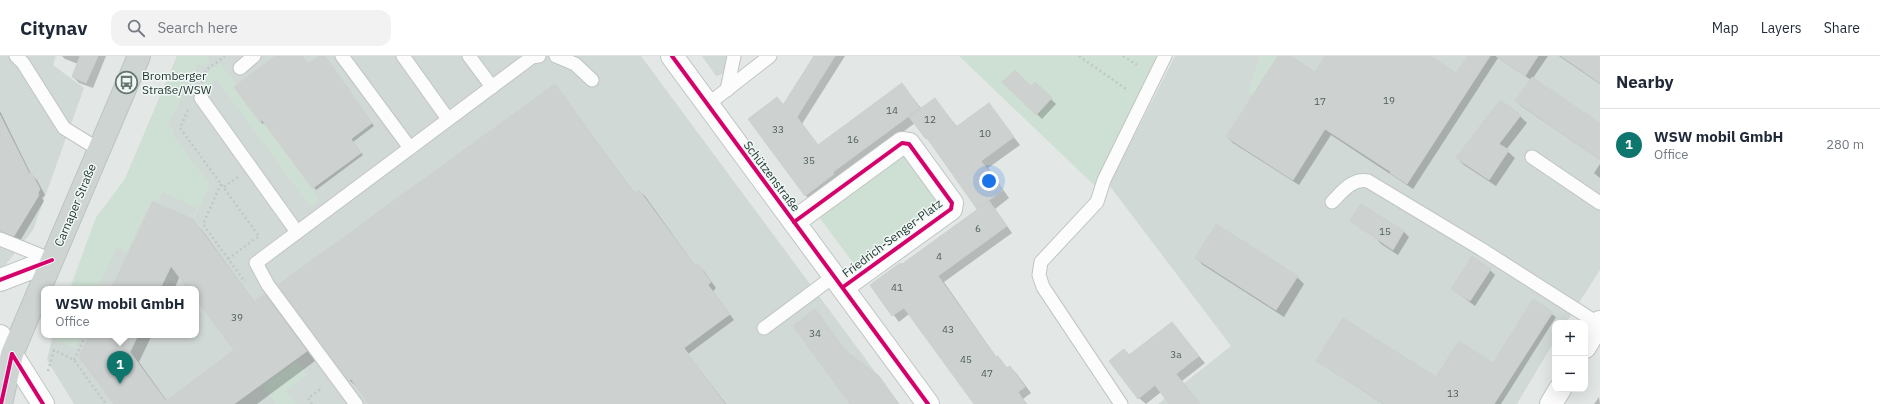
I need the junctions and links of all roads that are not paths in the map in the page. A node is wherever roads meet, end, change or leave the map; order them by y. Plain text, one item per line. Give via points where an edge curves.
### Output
1 (139, 56) edge
2 (254, 56) edge
3 (342, 56) edge
4 (403, 56) edge
5 (469, 56) edge
6 (534, 56) edge
7 (556, 56) edge
8 (672, 56) edge
9 (734, 56) edge
10 (770, 56) edge
11 (1166, 56) edge
12 (22, 58) edge
13 (240, 68) dead end
14 (592, 80) dead end
15 (492, 87) junction
16 (727, 90) junction
17 (201, 98) dead end
18 (707, 105) junction
19 (448, 119) junction
20 (410, 148) junction
21 (98, 149) junction
22 (1532, 157) dead end
23 (1332, 202) dead end
24 (1600, 203) edge
25 (794, 222) junction
26 (297, 232) junction
27 (0, 239) edge
28 (52, 260) junction
29 (0, 280) edge
30 (839, 282) junction
31 (1599, 323) edge
32 (764, 328) dead end
33 (0, 336) edge
34 (1588, 342) edge
35 (4, 359) edge
36 (1558, 392) edge
37 (41, 401) edge
38 (1, 404) edge
39 (356, 404) edge
40 (928, 404) edge
41 (1121, 404) edge
42 (1551, 404) edge

1 - 21 main road, Carnaper Straße
2 - 13 lane
3 - 20 lane
4 - 19 lane
5 - 15 lane
6 - 15 lane
7 - 14 lane via 575,64
8 - 18 street, Schützenstraße
9 - 16 lane
10 - 16 lane
11 - 41 lane via 1104,180 1097,202 1041,262 1039,275 1043,286
12 - 21 lane via 64,128
15 - 19 lane
16 - 18 lane
17 - 26 lane
18 - 25 street, Schützenstraße
19 - 20 lane
20 - 26 lane
21 - 28 main road, Carnaper Straße
22 - 24 lane
23 - 31 lane via 1346,187 1362,180 1368,181
25 - 30 street, Schützenstraße
25 - 30 street, Friedrich-Senger-Platz via 902,143 909,144 952,203 950,209
26 - 39 lane via 256,263 268,285
27 - 28 lane
28 - 29 street
28 - 35 main road, Carnaper Straße
30 - 32 lane
30 - 40 street, Schützenstraße
31 - 34 street
33 - 35 street
35 - 37 street
35 - 38 main road, Carnaper Straße
36 - 42 street

